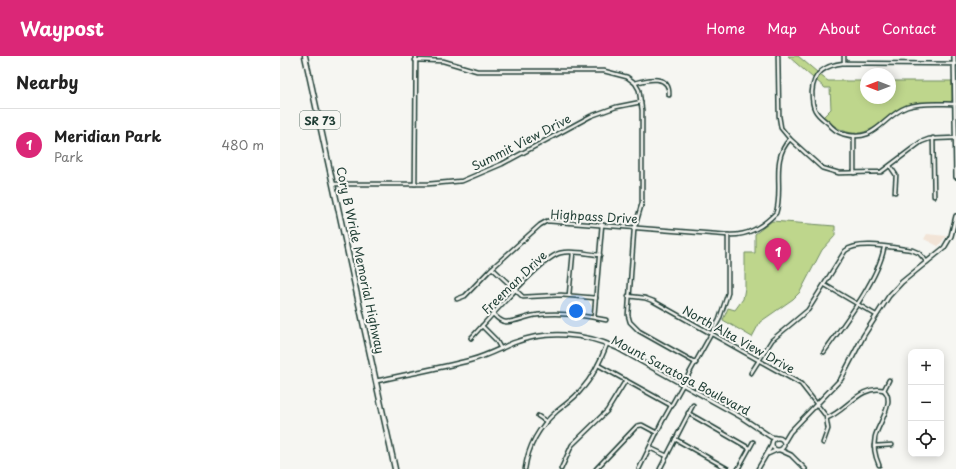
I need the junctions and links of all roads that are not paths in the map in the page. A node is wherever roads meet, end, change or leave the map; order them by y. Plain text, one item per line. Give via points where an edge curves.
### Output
1 (305, 56) edge
2 (416, 56) edge
3 (778, 56) edge
4 (844, 56) edge
5 (954, 56) edge
6 (415, 60) junction
7 (844, 63) junction
8 (955, 64) edge
9 (635, 83) junction
10 (669, 95) dead end
11 (641, 102) junction
12 (955, 104) edge
13 (854, 136) junction
14 (933, 138) junction
15 (955, 138) junction
16 (790, 139) junction
17 (956, 164) edge
18 (890, 166) junction
19 (854, 173) junction
20 (956, 177) edge
21 (334, 184) junction
22 (415, 184) junction
23 (895, 192) dead end
24 (934, 196) dead end
25 (956, 216) edge
26 (602, 224) junction
27 (635, 227) junction
28 (728, 235) junction
29 (884, 248) junction
30 (573, 253) junction
31 (600, 255) junction
32 (927, 262) junction
33 (492, 268) junction
34 (825, 285) junction
35 (515, 291) junction
36 (569, 295) junction
37 (628, 296) junction
38 (596, 298) junction
39 (457, 299) dead end
40 (857, 303) junction
41 (493, 314) junction
42 (876, 315) junction
43 (594, 317) junction
44 (606, 320) dead end
45 (482, 326) junction
46 (712, 334) junction
47 (471, 338) dead end
48 (607, 344) junction
49 (501, 349) junction
50 (824, 352) dead end
51 (759, 360) junction
52 (696, 363) junction
53 (598, 365) junction
54 (751, 374) dead end
55 (626, 380) junction
56 (889, 380) dead end
57 (376, 381) junction
58 (683, 385) junction
59 (884, 390) junction
60 (818, 403) junction
61 (693, 405) dead end
62 (672, 406) junction
63 (688, 413) junction
64 (538, 416) dead end
65 (827, 418) junction
66 (546, 422) junction
67 (790, 432) junction
68 (657, 433) junction
69 (765, 433) junction
70 (777, 438) junction
71 (675, 439) junction
72 (753, 442) dead end
73 (824, 442) dead end
74 (784, 444) junction
75 (772, 445) junction
76 (892, 445) dead end
77 (874, 446) junction
78 (650, 448) junction
79 (749, 448) junction
80 (778, 450) junction
81 (791, 455) junction
82 (667, 456) junction
83 (766, 456) junction
84 (879, 465) dead end
85 (395, 469) edge
86 (525, 469) edge
87 (561, 469) edge
88 (596, 469) edge
89 (639, 469) edge
90 (661, 469) edge
91 (728, 469) edge
92 (738, 469) edge
93 (758, 469) edge
94 (805, 469) edge

1 - 21 highway, Cory B Wride Memorial Highway / SR 73
2 - 6 street
3 - 16 street via 779,116 782,128
4 - 7 street
5 - 8 street
6 - 9 street via 443,61 477,70 604,71 627,77
6 - 22 street
7 - 8 street
7 - 13 street via 826,67 818,74 812,88 812,102 815,111 837,131
8 - 12 street
9 - 10 street via 659,79 666,83
9 - 11 street
11 - 22 street, Summit View Drive via 616,107 592,116 462,181
11 - 27 street via 642,203
12 - 13 street via 910,106 872,132
12 - 15 street
13 - 19 street
14 - 15 street
14 - 18 street via 921,142
14 - 24 street
15 - 17 street
16 - 19 street via 822,168 834,173
16 - 28 street, Highpass Drive via 780,153 776,213 752,232
17 - 20 street
18 - 19 street via 881,172
18 - 23 street via 896,175
21 - 22 street, Summit View Drive
21 - 57 highway, Cory B Wride Memorial Highway / SR 73
25 - 32 street via 948,242
26 - 27 street, Highpass Drive
26 - 31 street
26 - 33 street, Highpass Drive via 552,220 544,222
27 - 28 street, Highpass Drive
27 - 37 street
28 - 46 street via 728,293
29 - 32 street via 912,250 919,253
29 - 34 street via 850,247
29 - 40 street via 880,264
30 - 31 street, Freeman Drive
30 - 35 street, Freeman Drive via 562,252 554,255
30 - 36 street
31 - 38 street
32 - 42 street via 898,286
33 - 35 street
33 - 39 street, Highpass Drive via 465,296
34 - 40 street
34 - 51 street via 808,310 772,340
35 - 36 street via 524,298
35 - 41 street, Freeman Drive
36 - 38 street
37 - 46 street, North Alta View Drive via 654,301
37 - 52 street via 628,315 635,329
38 - 43 street
40 - 42 street
40 - 50 street
41 - 43 street via 506,322 551,314
41 - 45 street, Freeman Drive
42 - 60 street via 844,374
43 - 44 street
45 - 47 street, Freeman Drive
45 - 49 street
46 - 51 street, North Alta View Drive
46 - 52 street
48 - 49 street, Mount Saratoga Boulevard via 582,337 556,335 531,338
48 - 53 street
48 - 58 street, Mount Saratoga Boulevard
49 - 57 street, Mount Saratoga Boulevard via 471,360
51 - 54 street
51 - 60 street, North Alta View Drive via 801,384
52 - 58 street
53 - 55 street
53 - 66 street via 581,391
55 - 62 street
55 - 87 street via 607,411 572,446
56 - 59 street
57 - 85 highway, Cory B Wride Memorial Highway / SR 73
58 - 62 street
58 - 69 street, Mount Saratoga Boulevard via 747,420
59 - 65 street via 865,392 838,413
59 - 77 street via 887,394 887,407 875,435
60 - 65 street, North Alta View Drive
60 - 67 street
61 - 63 street
62 - 68 street
63 - 71 street
63 - 79 street
64 - 66 street
65 - 73 street via 828,429
66 - 86 street via 532,444
67 - 70 street
67 - 74 street
68 - 78 street
68 - 88 street via 637,426
69 - 70 street, Mount Saratoga Boulevard
69 - 75 street, Mount Saratoga Boulevard
70 - 74 street, Mount Saratoga Boulevard
70 - 75 street
71 - 82 street
71 - 91 street
72 - 79 street
74 - 80 street
74 - 81 street
75 - 80 street, Mount Saratoga Boulevard
75 - 83 street
76 - 77 street
77 - 84 street
78 - 82 street
78 - 89 street
79 - 92 street
80 - 81 street
80 - 83 street
81 - 94 street
82 - 90 street
83 - 93 street

